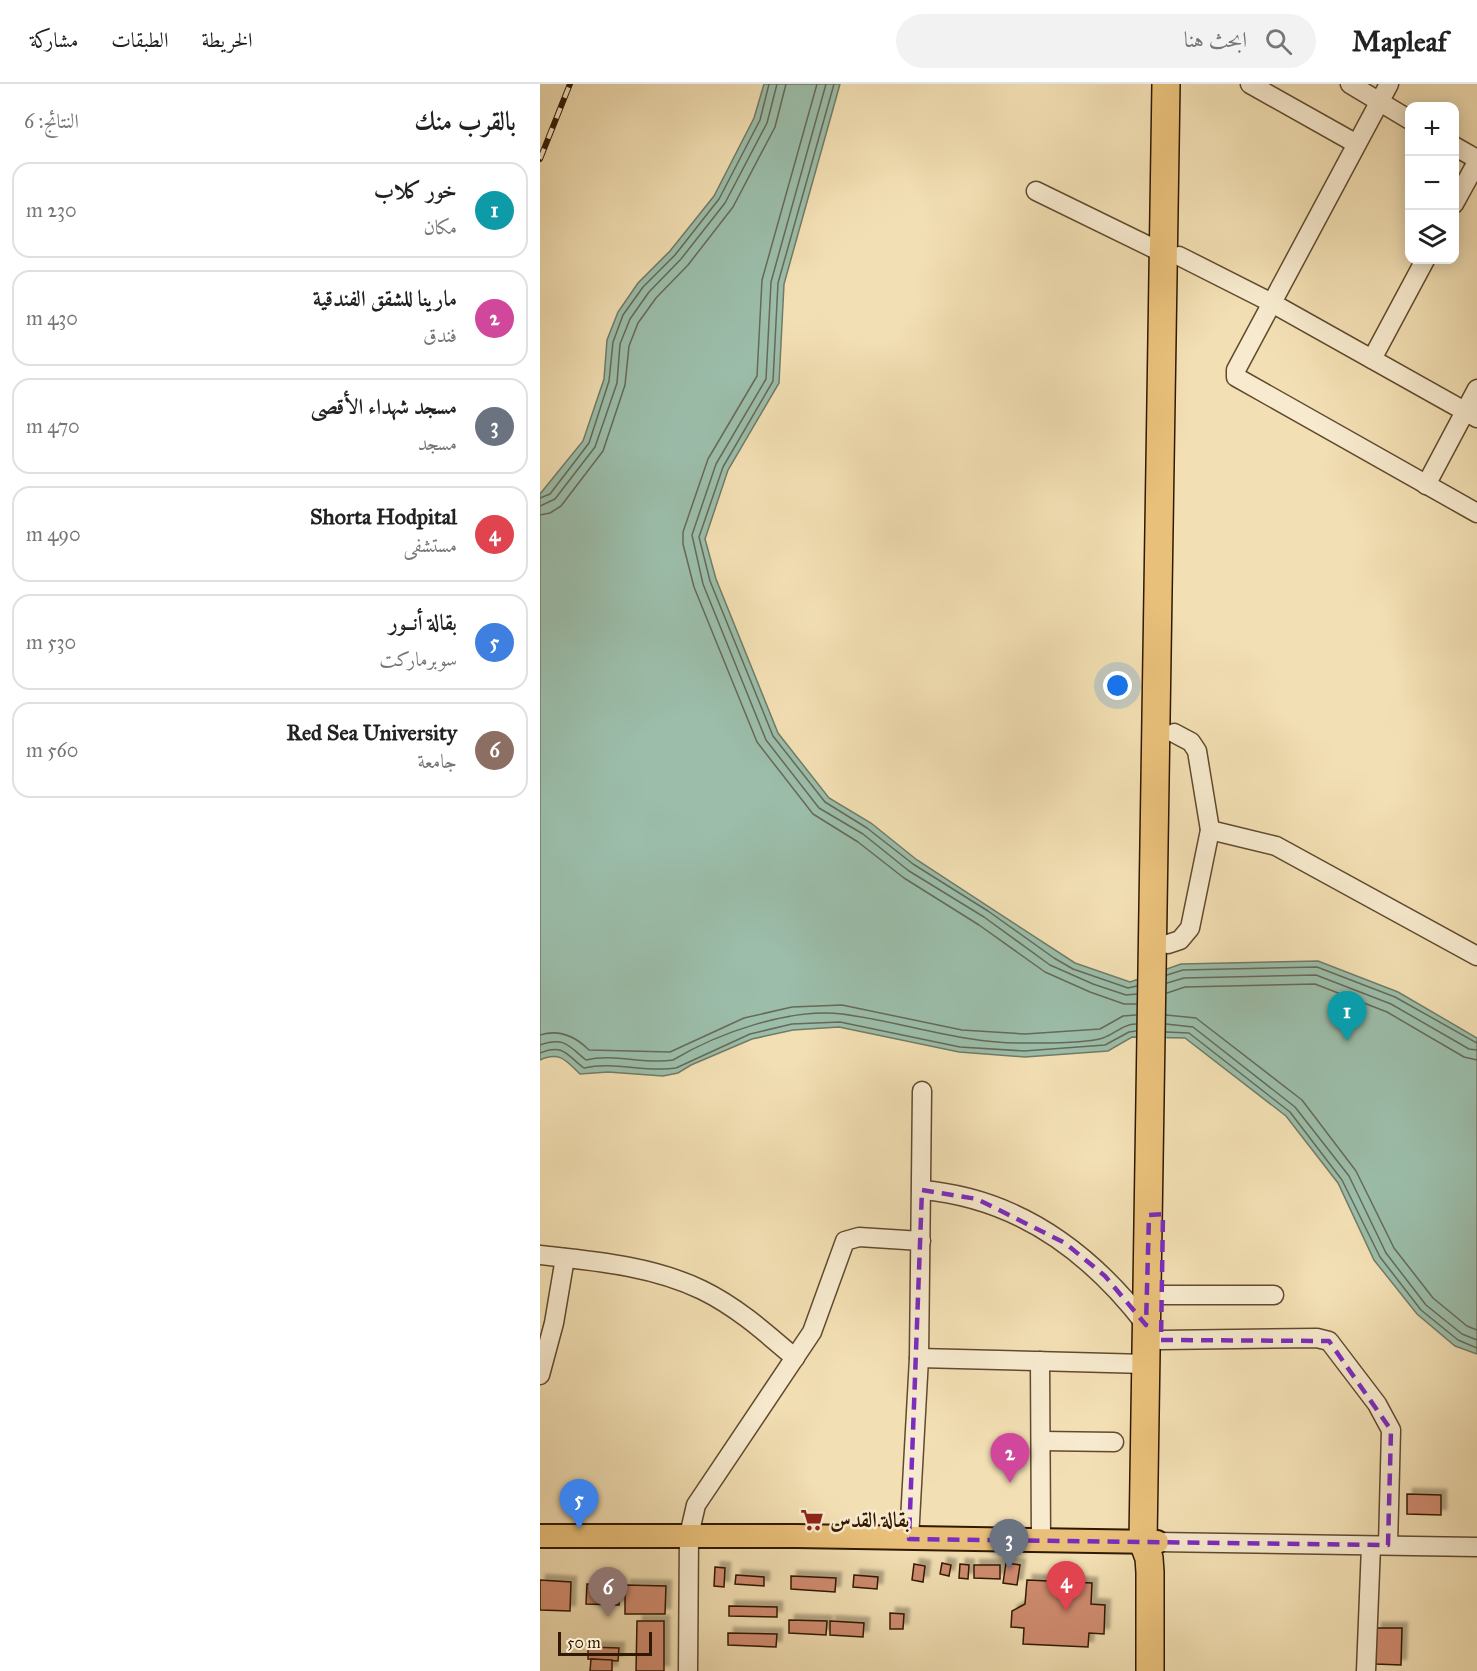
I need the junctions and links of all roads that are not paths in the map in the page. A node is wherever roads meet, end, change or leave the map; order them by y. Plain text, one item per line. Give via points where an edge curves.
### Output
1 (1166, 84) edge
2 (1180, 84) edge
3 (1250, 84) edge
4 (1350, 84) edge
5 (1389, 84) edge
6 (1379, 102) junction
7 (1405, 117) edge
8 (1355, 143) junction
9 (1459, 149) edge
10 (1477, 161) edge
11 (1036, 190) dead end
12 (1459, 196) edge
13 (1171, 254) junction
14 (1423, 264) edge
15 (1272, 303) junction
16 (1372, 359) junction
17 (1477, 389) edge
18 (1471, 415) edge
19 (1426, 485) junction
20 (1477, 513) edge
21 (1174, 733) junction
22 (1210, 830) junction
23 (1163, 950) junction
24 (1477, 956) edge
25 (922, 1090) dead end
26 (922, 1190) junction
27 (1156, 1214) junction
28 (921, 1241) junction
29 (540, 1255) edge
30 (565, 1258) junction
31 (1162, 1295) junction
32 (1274, 1295) dead end
33 (1154, 1332) junction
34 (795, 1358) junction
35 (919, 1358) junction
36 (1040, 1361) junction
37 (1146, 1364) junction
38 (540, 1375) edge
39 (1041, 1442) junction
40 (1114, 1442) dead end
41 (689, 1535) junction
42 (540, 1536) edge
43 (909, 1539) junction
44 (1041, 1540) junction
45 (1379, 1546) junction
46 (1477, 1546) edge
47 (1150, 1547) junction
48 (688, 1671) edge
49 (1150, 1671) edge
50 (1366, 1671) edge

1 - 13 highway
2 - 13 highway
3 - 8 street
4 - 6 street
5 - 6 street
6 - 7 street
6 - 8 street
8 - 15 street
9 - 10 street
10 - 12 street
11 - 13 street
13 - 15 street
13 - 21 highway
13 - 23 highway
14 - 16 street
15 - 16 street
15 - 19 street via 1236,370 1238,380
16 - 18 street
17 - 18 street
18 - 19 street
19 - 20 street
21 - 22 street via 1191,742 1197,751
21 - 23 highway
22 - 23 street via 1190,928
22 - 24 street via 1276,846
23 - 27 highway
25 - 26 street
26 - 28 street
26 - 33 street via 977,1199 1042,1229 1105,1276
27 - 31 highway
27 - 33 highway
28 - 34 street via 859,1237 845,1241 812,1332
28 - 35 street
29 - 30 street
30 - 34 street via 640,1270 702,1290 734,1308
30 - 38 street
31 - 32 street
31 - 33 highway
33 - 37 highway
33 - 45 street via 1329,1341 1377,1404 1391,1430
33 - 47 highway
34 - 41 street via 696,1504
35 - 36 street
35 - 43 street
36 - 37 street
36 - 39 street
37 - 47 highway
39 - 40 street
39 - 44 street
41 - 42 main road
41 - 43 main road
41 - 48 street
43 - 44 main road
44 - 47 main road
45 - 46 street
45 - 47 street
45 - 50 street
47 - 49 highway

